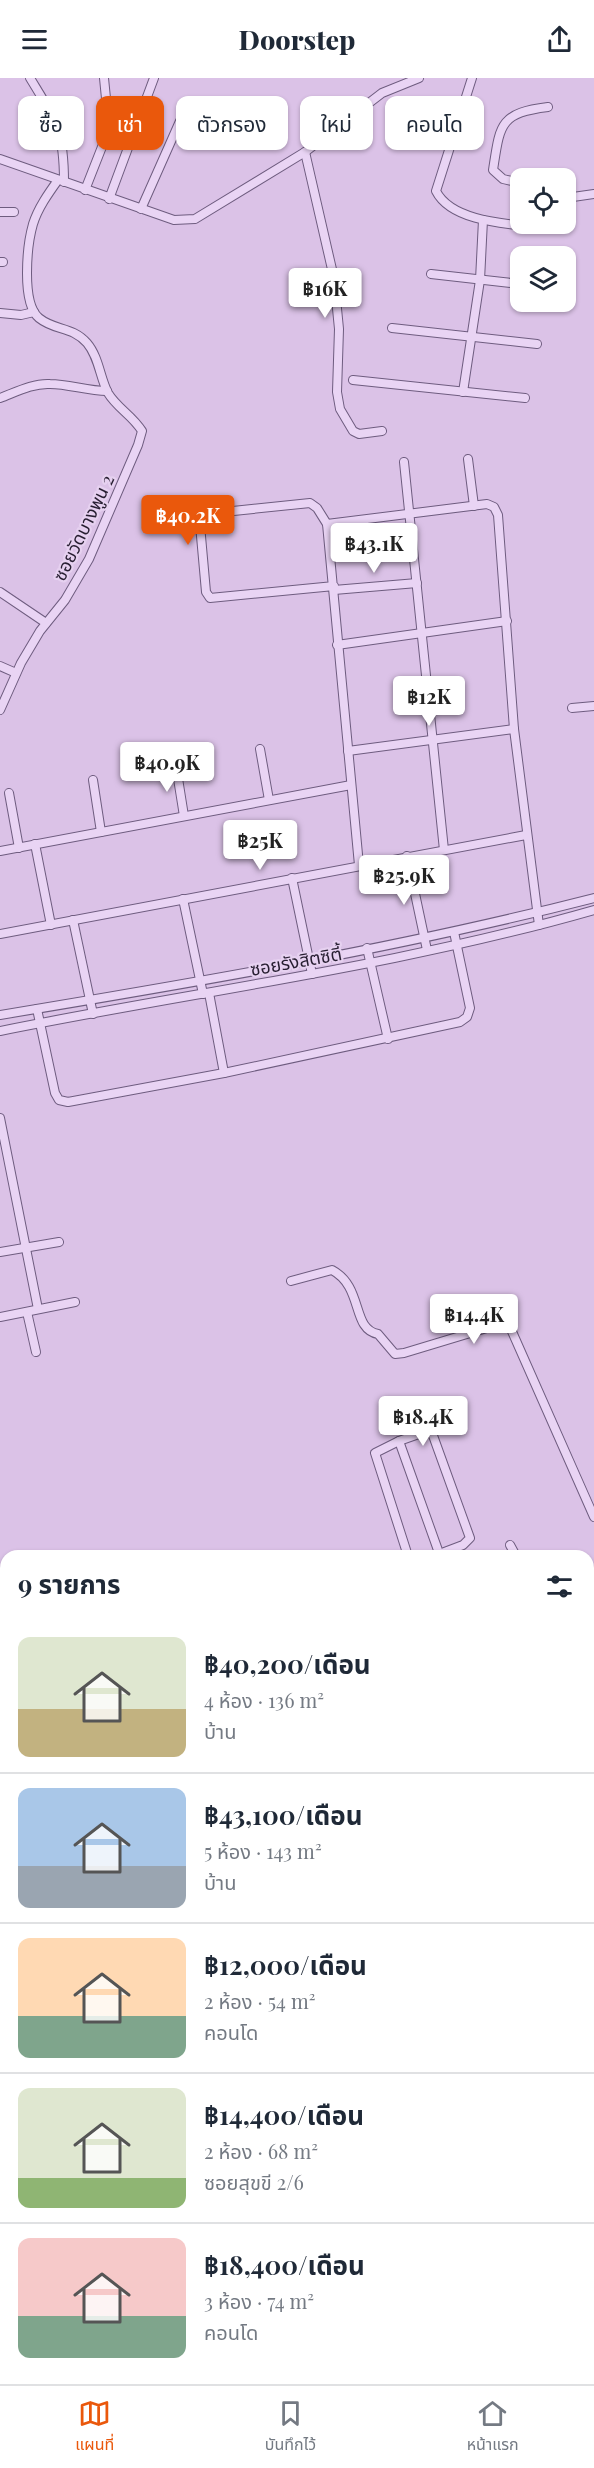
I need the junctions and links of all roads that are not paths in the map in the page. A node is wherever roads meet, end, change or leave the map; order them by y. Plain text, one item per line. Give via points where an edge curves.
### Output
1 (30, 78) edge
2 (104, 78) edge
3 (154, 78) edge
4 (419, 78) edge
5 (472, 78) edge
6 (548, 106) dead end
7 (176, 130) edge
8 (305, 152) junction
9 (0, 159) edge
10 (61, 181) junction
11 (510, 181) edge
12 (85, 190) junction
13 (594, 194) edge
14 (576, 197) edge
15 (108, 199) junction
16 (141, 209) junction
17 (0, 212) edge
18 (14, 212) dead end
19 (483, 220) junction
20 (510, 224) edge
21 (431, 274) dead end
22 (480, 280) junction
23 (510, 283) edge
24 (34, 312) junction
25 (0, 314) edge
26 (392, 328) dead end
27 (471, 337) junction
28 (537, 344) dead end
29 (353, 380) dead end
30 (107, 391) junction
31 (463, 392) junction
32 (0, 398) edge
33 (525, 398) dead end
34 (382, 431) dead end
35 (468, 459) dead end
36 (404, 462) dead end
37 (474, 506) junction
38 (410, 514) junction
39 (327, 524) junction
40 (417, 583) junction
41 (334, 588) junction
42 (0, 592) edge
43 (507, 621) junction
44 (46, 623) junction
45 (422, 633) junction
46 (337, 645) junction
47 (0, 666) edge
48 (16, 673) junction
49 (594, 706) edge
50 (572, 708) dead end
51 (0, 709) edge
52 (514, 729) junction
53 (432, 740) junction
54 (260, 749) dead end
55 (348, 751) junction
56 (176, 766) dead end
57 (93, 780) dead end
58 (351, 785) junction
59 (9, 793) dead end
60 (269, 800) junction
61 (184, 816) junction
62 (101, 832) junction
63 (526, 835) junction
64 (35, 844) junction
65 (19, 848) junction
66 (444, 850) junction
67 (0, 851) edge
68 (407, 856) junction
69 (359, 865) junction
70 (292, 878) junction
71 (594, 898) edge
72 (183, 899) junction
73 (594, 910) edge
74 (537, 912) junction
75 (73, 920) junction
76 (51, 925) junction
77 (539, 926) junction
78 (454, 932) junction
79 (0, 934) edge
80 (424, 938) junction
81 (457, 944) junction
82 (367, 948) junction
83 (427, 950) junction
84 (309, 959) junction
85 (370, 963) junction
86 (312, 974) junction
87 (200, 981) junction
88 (206, 993) junction
89 (90, 1000) junction
90 (37, 1009) junction
91 (93, 1014) junction
92 (0, 1015) edge
93 (40, 1023) junction
94 (0, 1031) edge
95 (388, 1039) junction
96 (224, 1073) junction
97 (0, 1118) edge
98 (59, 1242) dead end
99 (26, 1248) junction
100 (0, 1252) edge
101 (291, 1281) dead end
102 (75, 1302) dead end
103 (38, 1309) junction
104 (27, 1312) junction
105 (0, 1317) edge
106 (36, 1352) dead end
107 (453, 1422) dead end
108 (431, 1430) junction
109 (399, 1441) junction
110 (594, 1517) edge
111 (510, 1545) dead end
112 (406, 1550) edge
113 (440, 1550) edge
114 (451, 1550) edge
115 (513, 1550) edge

1 - 10 street via 56,121 64,147
2 - 12 street via 110,129
3 - 15 street
4 - 8 street via 382,93
5 - 19 street via 436,191 452,210
6 - 11 street via 520,111 499,132 493,170
7 - 16 street
8 - 16 street via 195,219 174,220
8 - 34 street via 334,278 340,409 353,432
9 - 10 street
10 - 12 street
10 - 24 street via 42,203 33,225 26,282
12 - 15 street
13 - 14 street
15 - 16 street
17 - 18 street
19 - 20 street
19 - 22 street
21 - 22 street
22 - 23 street
22 - 27 street
24 - 25 street
24 - 30 street, ซอยวัดบางพูน 2 via 53,327 77,332 89,345
26 - 27 street
27 - 28 street
27 - 31 street
29 - 31 street
30 - 32 street via 51,384 31,386
30 - 44 street, ซอยวัดบางพูน 2 via 142,430 89,559
31 - 33 street
35 - 37 street
36 - 38 street
37 - 38 street
37 - 43 street via 487,504 498,515
38 - 39 street
38 - 40 street
39 - 41 street
39 - 41 street via 310,503 214,513 205,516 200,525 201,551 210,598
40 - 41 street
40 - 45 street
41 - 46 street
42 - 44 street
43 - 45 street
43 - 52 street
44 - 48 street, ซอยวัดบางพูน 2
45 - 46 street
45 - 53 street
46 - 55 street
47 - 48 street
48 - 51 street, ซอยวัดบางพูน 2
49 - 50 street
52 - 53 street
52 - 63 street
53 - 55 street
53 - 66 street
54 - 60 street
55 - 58 street
56 - 61 street
57 - 62 street
58 - 60 street
58 - 69 street
59 - 65 street
60 - 61 street
61 - 62 street
62 - 64 street
63 - 66 street
63 - 74 street
64 - 65 street
64 - 76 street
65 - 67 street
66 - 68 street
68 - 69 street
68 - 80 street
69 - 70 street
70 - 72 street
70 - 84 street
71 - 74 street, ซอยรังสิตซิตี้
72 - 75 street
72 - 87 street
73 - 77 street, ซอยรังสิตซิตี้
74 - 77 street
74 - 78 street, ซอยรังสิตซิตี้
75 - 76 street
75 - 89 street
76 - 79 street
77 - 81 street, ซอยรังสิตซิตี้
78 - 80 street, ซอยรังสิตซิตี้
78 - 81 street
80 - 82 street, ซอยรังสิตซิตี้
80 - 83 street
81 - 83 street, ซอยรังสิตซิตี้
81 - 95 street via 470,1008 467,1017
82 - 84 street, ซอยรังสิตซิตี้
82 - 85 street
83 - 85 street, ซอยรังสิตซิตี้
84 - 86 street
84 - 87 street, ซอยรังสิตซิตี้
85 - 86 street, ซอยรังสิตซิตี้
85 - 95 street
86 - 88 street, ซอยรังสิตซิตี้
87 - 88 street
87 - 89 street, ซอยรังสิตซิตี้
88 - 91 street, ซอยรังสิตซิตี้
88 - 96 street
89 - 90 street, ซอยรังสิตซิตี้
89 - 91 street
90 - 92 street, ซอยรังสิตซิตี้
90 - 93 street
91 - 93 street, ซอยรังสิตซิตี้
93 - 94 street, ซอยรังสิตซิตี้
93 - 96 street via 59,1100 68,1102
95 - 96 street
97 - 99 street
98 - 99 street
99 - 100 street
99 - 103 street
101 - 110 street via 332,1270 339,1273 349,1283 365,1328 378,1334 395,1354 500,1324 510,1327
102 - 103 street
103 - 104 street
104 - 105 street
104 - 106 street
107 - 108 street
108 - 109 street
108 - 114 street via 470,1538
109 - 112 street via 378,1450 375,1458
109 - 113 street
111 - 115 street

